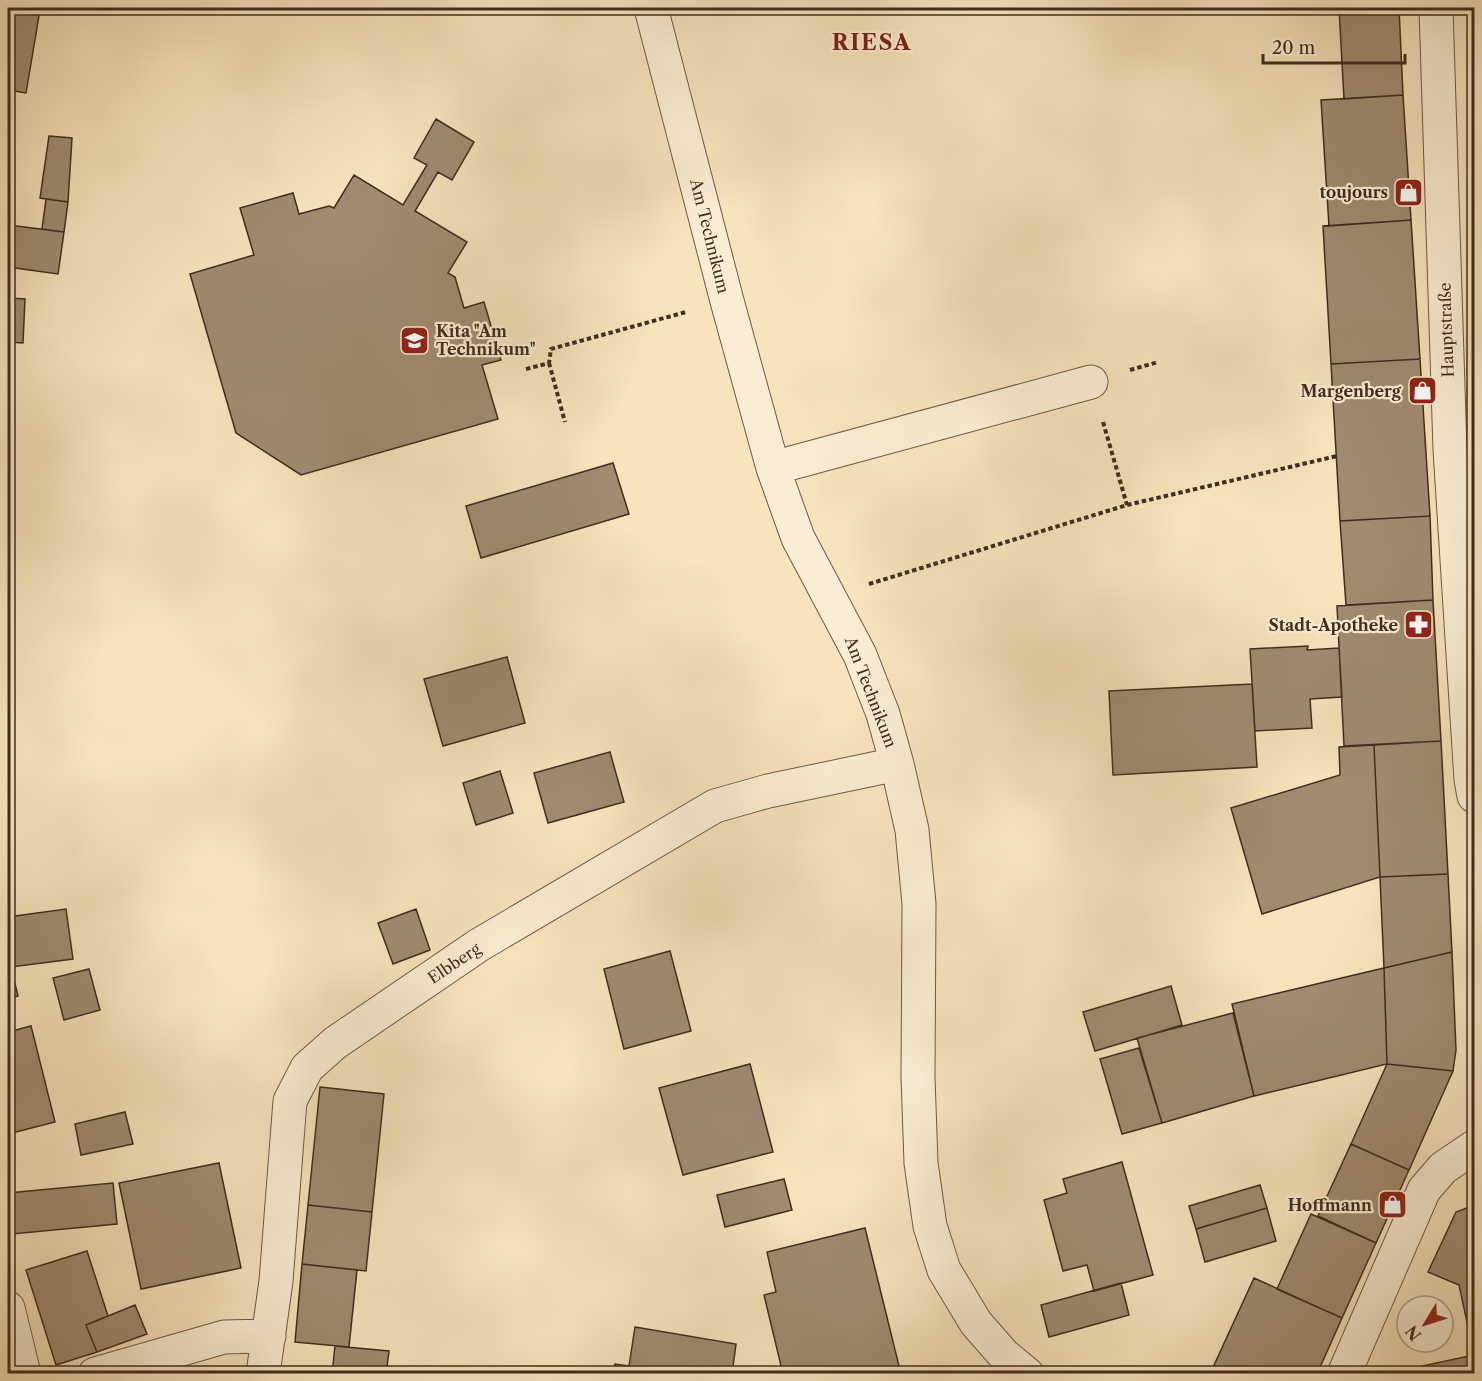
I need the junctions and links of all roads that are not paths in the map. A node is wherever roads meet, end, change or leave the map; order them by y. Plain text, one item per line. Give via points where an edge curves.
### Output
1 (651, 8) edge
2 (1436, 8) edge
3 (1091, 382) dead end
4 (773, 468) junction
5 (897, 764) junction
6 (1474, 796) edge
7 (1474, 1147) edge
8 (8, 1308) edge
9 (269, 1336) junction
10 (24, 1374) edge
11 (94, 1374) edge
12 (263, 1374) edge
13 (1027, 1374) edge
14 (1344, 1374) edge

1 - 4 street, Am Technikum
2 - 6 street, Hauptstraße via 1450,450
3 - 4 street
4 - 5 street, Am Technikum via 798,538 860,656
5 - 9 street, Elbberg via 715,806 479,945 334,1043 307,1068 290,1101
5 - 13 street, Am Technikum via 912,830 919,904 918,1088 921,1163 930,1226 944,1270 976,1323
7 - 14 street via 1443,1168 1424,1190
8 - 10 street
9 - 11 street via 224,1336
9 - 12 street, Elbberg

